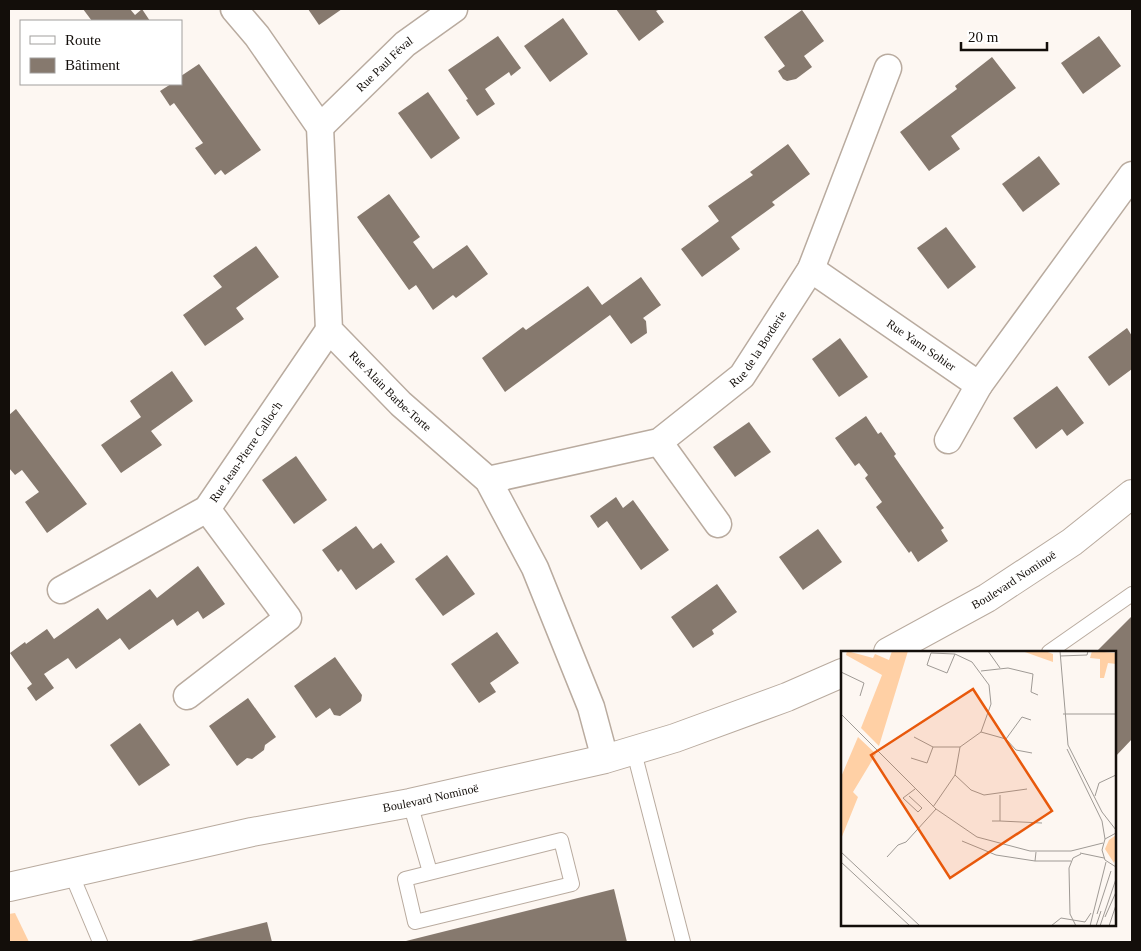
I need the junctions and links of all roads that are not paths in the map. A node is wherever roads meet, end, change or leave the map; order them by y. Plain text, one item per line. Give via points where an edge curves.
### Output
1 (234, 9) edge
2 (454, 9) edge
3 (888, 68) dead end
4 (320, 127) junction
5 (1132, 176) edge
6 (811, 269) junction
7 (328, 330) junction
8 (979, 385) junction
9 (948, 440) dead end
10 (659, 442) junction
11 (488, 480) junction
12 (1132, 494) edge
13 (207, 509) junction
14 (718, 524) dead end
15 (61, 590) dead end
16 (1132, 594) edge
17 (890, 651) edge
18 (1050, 651) edge
19 (841, 673) edge
20 (187, 696) dead end
21 (634, 752) junction
22 (605, 759) junction
23 (410, 803) junction
24 (430, 872) junction
25 (71, 873) junction
26 (9, 887) edge
27 (100, 942) edge
28 (682, 942) edge

1 - 4 street via 257,36
2 - 4 street, Rue Paul Féval via 405,44
3 - 6 street, Rue de la Borderie
4 - 7 street
5 - 8 street
6 - 8 street, Rue Yann Sohier
6 - 10 street, Rue de la Borderie via 742,376
7 - 11 street, Rue Alain Barbe-Torte via 401,404
7 - 13 street, Rue Jean-Pierre Calloc'h
8 - 9 street
10 - 11 street, Rue de la Borderie
10 - 14 street
11 - 22 street, Rue Alain Barbe-Torte via 535,568 591,707
12 - 17 street, Boulevard Nominoë via 1072,542 988,598
13 - 15 street, Rue Jean-Pierre Calloc'h
13 - 20 street via 288,618
16 - 18 lane
19 - 21 street, Boulevard Nominoë via 787,697
21 - 22 street, Boulevard Nominoë
21 - 28 lane
22 - 23 street, Boulevard Nominoë
23 - 24 lane
23 - 25 street, Boulevard Nominoë via 252,832
24 - 24 lane via 405,878 415,922 572,884 561,840
25 - 26 street, Boulevard Nominoë
25 - 27 lane

